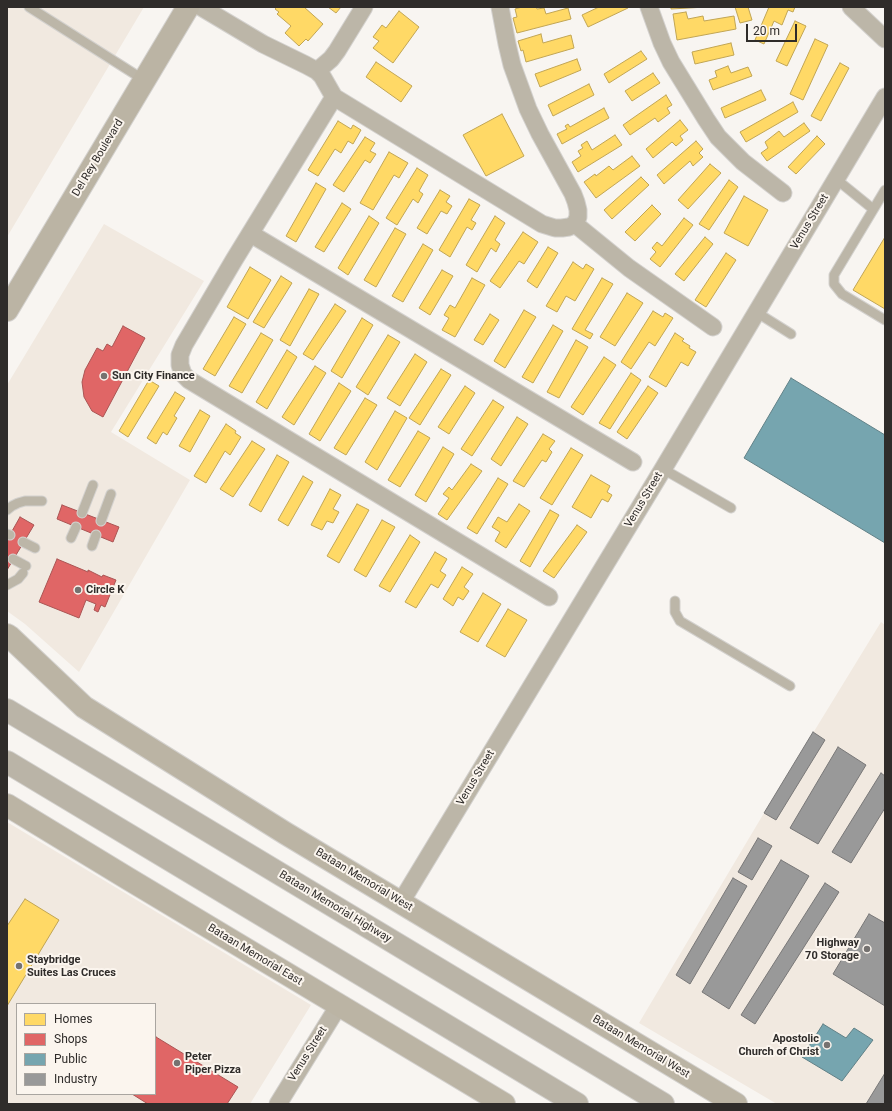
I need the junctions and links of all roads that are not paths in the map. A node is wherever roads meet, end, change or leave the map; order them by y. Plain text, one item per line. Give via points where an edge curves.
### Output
1 (29, 7) edge
2 (188, 7) edge
3 (201, 7) edge
4 (364, 7) edge
5 (500, 7) edge
6 (649, 7) edge
7 (851, 7) edge
8 (885, 39) edge
9 (317, 71) junction
10 (145, 80) junction
11 (334, 97) junction
12 (885, 97) edge
13 (836, 179) junction
14 (885, 190) edge
15 (783, 193) dead end
16 (873, 209) junction
17 (575, 224) junction
18 (251, 234) junction
19 (7, 310) edge
20 (756, 312) junction
21 (885, 320) edge
22 (713, 327) dead end
23 (791, 334) dead end
24 (633, 462) dead end
25 (663, 469) junction
26 (93, 485) dead end
27 (112, 494) dead end
28 (42, 500) dead end
29 (730, 508) dead end
30 (7, 510) edge
31 (82, 513) dead end
32 (101, 520) dead end
33 (76, 527) dead end
34 (96, 535) dead end
35 (71, 538) dead end
36 (24, 542) dead end
37 (92, 546) dead end
38 (35, 548) dead end
39 (13, 559) dead end
40 (7, 584) edge
41 (549, 597) dead end
42 (675, 601) dead end
43 (7, 635) edge
44 (790, 686) dead end
45 (7, 710) edge
46 (7, 762) edge
47 (7, 805) edge
48 (401, 902) junction
49 (339, 1005) junction
50 (278, 1104) edge
51 (504, 1104) edge
52 (578, 1104) edge
53 (663, 1104) edge
54 (736, 1104) edge

1 - 10 lane
2 - 10 main road, Del Rey Boulevard
3 - 9 street via 263,44
4 - 9 street via 337,51
5 - 17 street via 518,84 546,146 573,194 578,210
6 - 15 street via 671,62 718,136 743,162
7 - 8 street
9 - 11 street
10 - 19 main road, Del Rey Boulevard
11 - 17 street via 542,224 555,228
11 - 18 street
12 - 13 street, Venus Street
13 - 16 lane
13 - 20 street, Venus Street
14 - 16 lane
16 - 21 lane via 834,275 834,284 842,294
17 - 22 street via 629,268
18 - 24 street
18 - 41 street via 184,346 180,355 183,374
20 - 23 lane
20 - 25 street, Venus Street
25 - 29 lane
25 - 48 street, Venus Street
26 - 31 lane
27 - 32 lane
28 - 30 lane via 25,501
33 - 35 lane
34 - 37 lane
36 - 38 lane
39 - 40 lane via 24,570 18,579
42 - 44 lane via 675,612 680,621
43 - 48 main road, Bataan Memorial West via 84,707 285,833
45 - 53 highway, Bataan Memorial Highway
46 - 52 highway
47 - 49 main road, Bataan Memorial East
48 - 54 main road, Bataan Memorial West
49 - 50 street, Venus Street
49 - 51 main road, Bataan Memorial East

